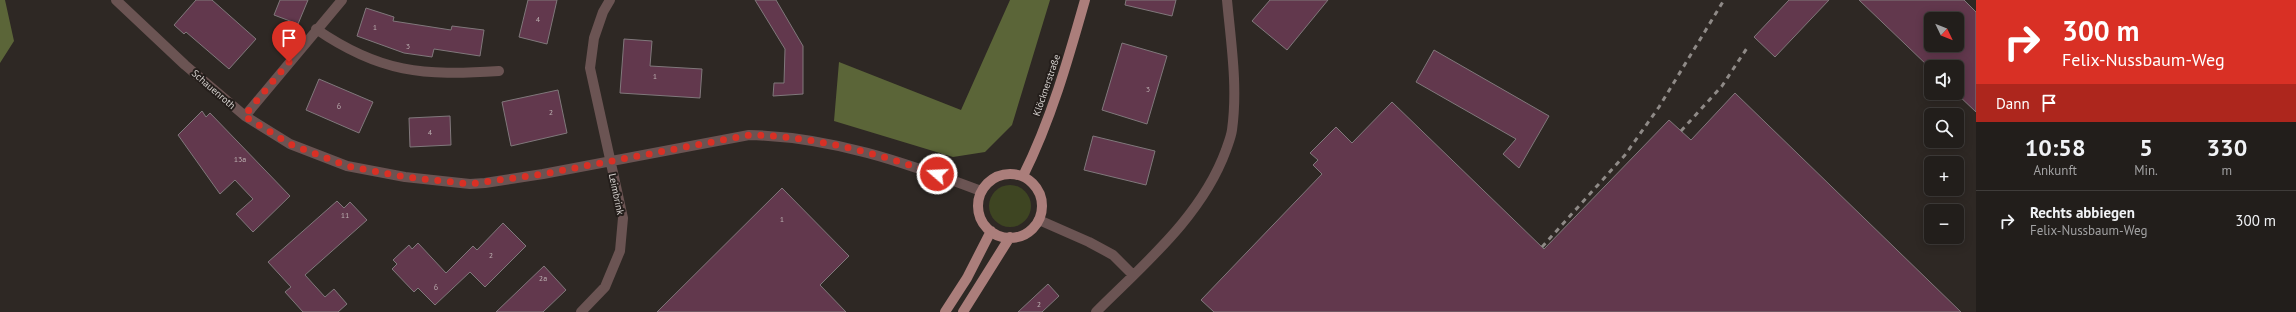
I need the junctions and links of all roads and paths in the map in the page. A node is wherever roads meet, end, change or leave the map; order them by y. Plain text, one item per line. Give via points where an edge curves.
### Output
1 (116, 0) edge
2 (342, 0) edge
3 (610, 0) edge
4 (1085, 0) edge
5 (1228, 0) edge
6 (316, 29) junction
7 (499, 71) dead end
8 (244, 116) junction
9 (610, 160) junction
10 (1023, 176) junction
11 (982, 191) junction
12 (1039, 220) junction
13 (991, 231) junction
14 (1010, 237) junction
15 (1133, 275) junction
16 (581, 312) edge
17 (945, 312) edge
18 (963, 312) edge
19 (1096, 312) edge

1 - 8 street, Schauenroth
2 - 6 street
3 - 9 street, Leimbrink via 594,38 590,68
4 - 10 main road, Klöcknerstraße via 1064,75
5 - 15 street via 1234,78 1232,131 1220,167 1206,192 1182,223
6 - 7 street via 340,46 378,63 414,72
6 - 8 street
8 - 9 street, Schauenroth via 290,144 347,166 405,177 470,184 485,183
9 - 11 street, Schauenroth via 749,135 783,136 817,140 883,156
9 - 16 street, Leimbrink via 623,218 620,251 605,287
10 - 11 main road via 1000,176 987,183
10 - 12 main road via 1038,190 1042,200
11 - 13 main road via 978,200 978,211 981,220
12 - 14 main road via 1025,234
12 - 15 street via 1089,242 1113,256
13 - 14 main road
13 - 17 main road via 967,278
14 - 18 main road
15 - 19 street

